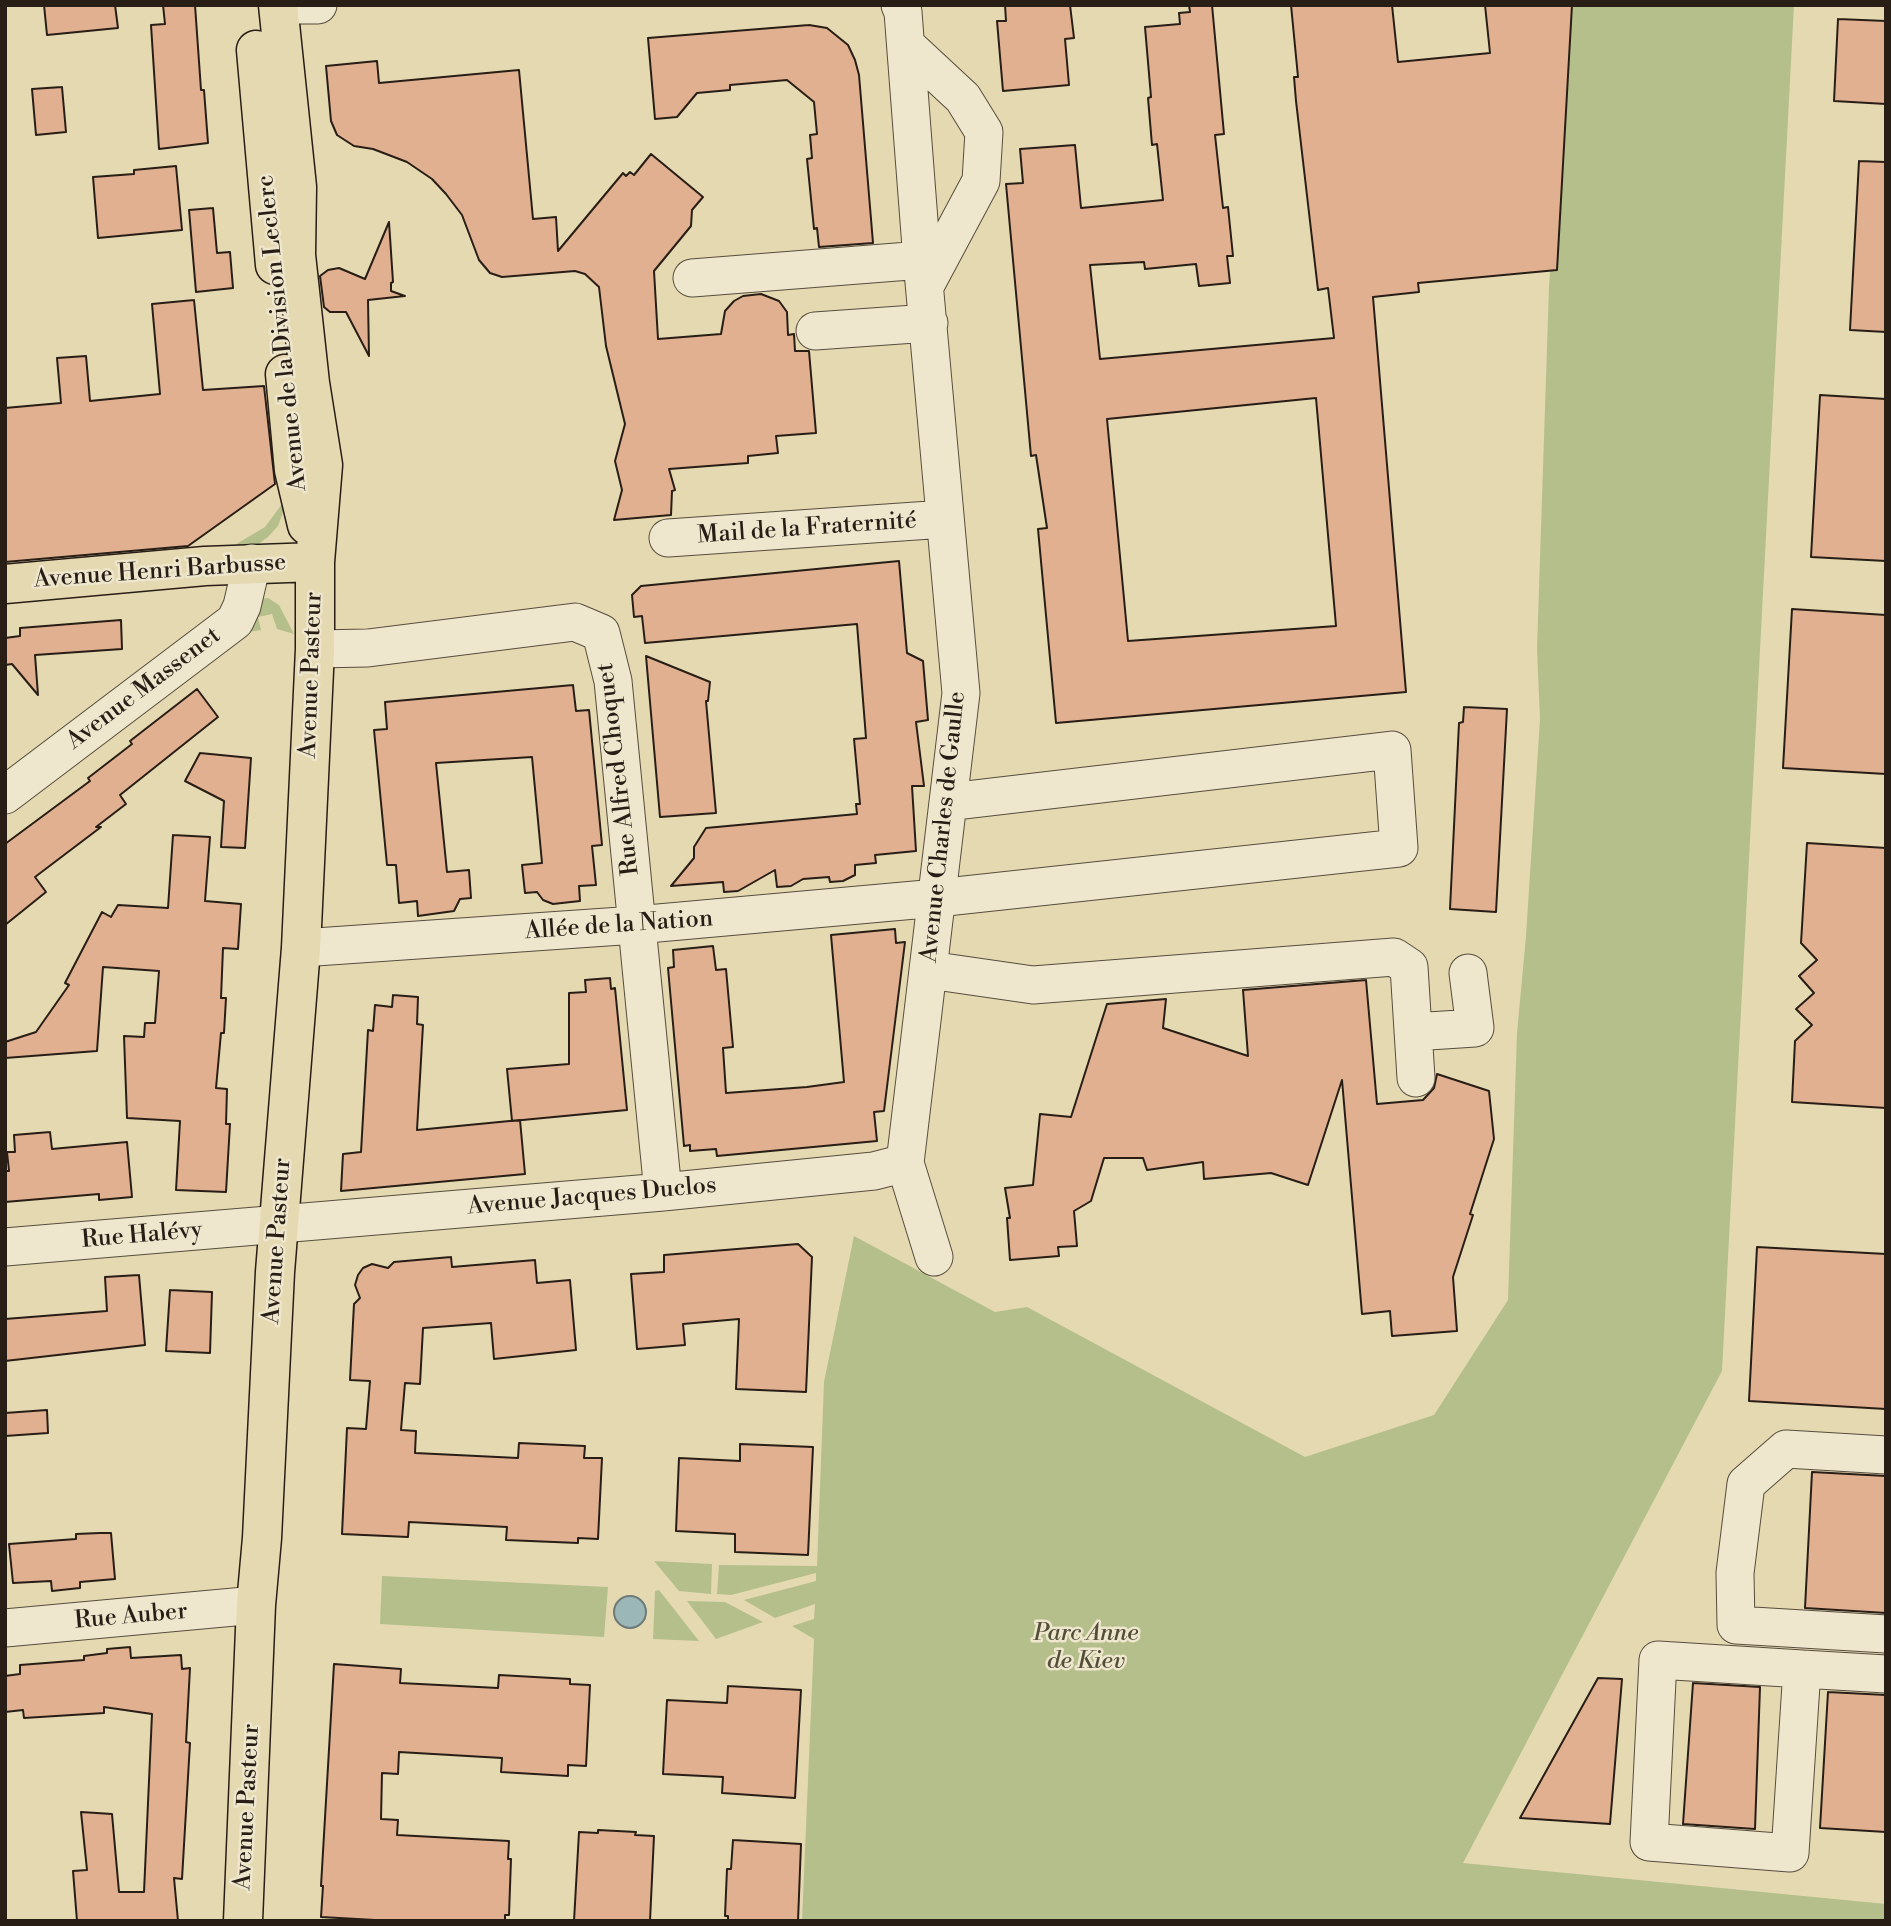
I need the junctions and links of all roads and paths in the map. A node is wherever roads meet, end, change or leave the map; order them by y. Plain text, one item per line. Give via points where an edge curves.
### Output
1 (251, 5) edge
2 (279, 5) edge
3 (318, 5) edge
4 (900, 5) edge
5 (906, 45) junction
6 (924, 272) junction
7 (692, 278) dead end
8 (929, 323) junction
9 (815, 331) dead end
10 (945, 519) junction
11 (668, 538) dead end
12 (315, 562) junction
13 (252, 563) junction
14 (5, 584) edge
15 (315, 649) junction
16 (5, 795) edge
17 (948, 802) junction
18 (937, 898) junction
19 (636, 925) junction
20 (301, 948) junction
21 (929, 970) junction
22 (1468, 973) dead end
23 (1413, 1032) junction
24 (1416, 1078) dead end
25 (905, 1163) junction
26 (663, 1192) junction
27 (278, 1224) junction
28 (5, 1247) edge
29 (934, 1257) dead end
30 (1886, 1455) edge
31 (256, 1605) junction
32 (5, 1628) edge
33 (1886, 1634) edge
34 (1802, 1669) junction
35 (1886, 1674) edge
36 (243, 1921) edge

1 - 12 main road, Avenue de la Division Leclerc via 294,470
2 - 3 street
2 - 12 main road, Avenue de la Division Leclerc via 310,383 335,461
4 - 5 street, Avenue Charles de Gaulle
5 - 6 street, Avenue Charles de Gaulle
5 - 6 street via 963,98 985,132 981,181
6 - 7 street
6 - 8 street, Avenue Charles de Gaulle
8 - 9 street
8 - 10 street, Avenue Charles de Gaulle
10 - 11 street, Mail de la Fraternité
10 - 17 street, Avenue Charles de Gaulle via 961,693
12 - 13 main road, Avenue Henri Barbusse
12 - 15 main road, Avenue Pasteur
13 - 14 main road, Avenue Henri Barbusse
13 - 16 street, Avenue Massenet via 235,621
15 - 19 street, Rue Alfred Choquet via 368,648 575,622 601,633 613,681
15 - 20 main road, Avenue Pasteur
17 - 18 street, Avenue Charles de Gaulle
17 - 18 street, Allée de la Nation via 1392,750 1399,848
18 - 19 street, Allée de la Nation
18 - 21 street, Avenue Charles de Gaulle
19 - 20 street, Allée de la Nation
19 - 26 street, Rue Alfred Choquet
20 - 27 main road, Avenue Pasteur
21 - 23 street via 1033,985 1073,984 1394,957 1409,967
21 - 25 street, Avenue Charles de Gaulle
22 - 23 street via 1475,1028
23 - 24 street
25 - 26 street, Avenue Jacques Duclos via 874,1171
25 - 29 street
26 - 27 street, Avenue Jacques Duclos
27 - 28 street, Rue Halévy
27 - 31 main road, Avenue Pasteur
30 - 33 street via 1786,1449 1746,1484 1735,1573 1736,1625
31 - 32 street, Rue Auber
31 - 36 main road, Avenue Pasteur
34 - 34 street via 1658,1660 1649,1842 1790,1853
34 - 35 street

